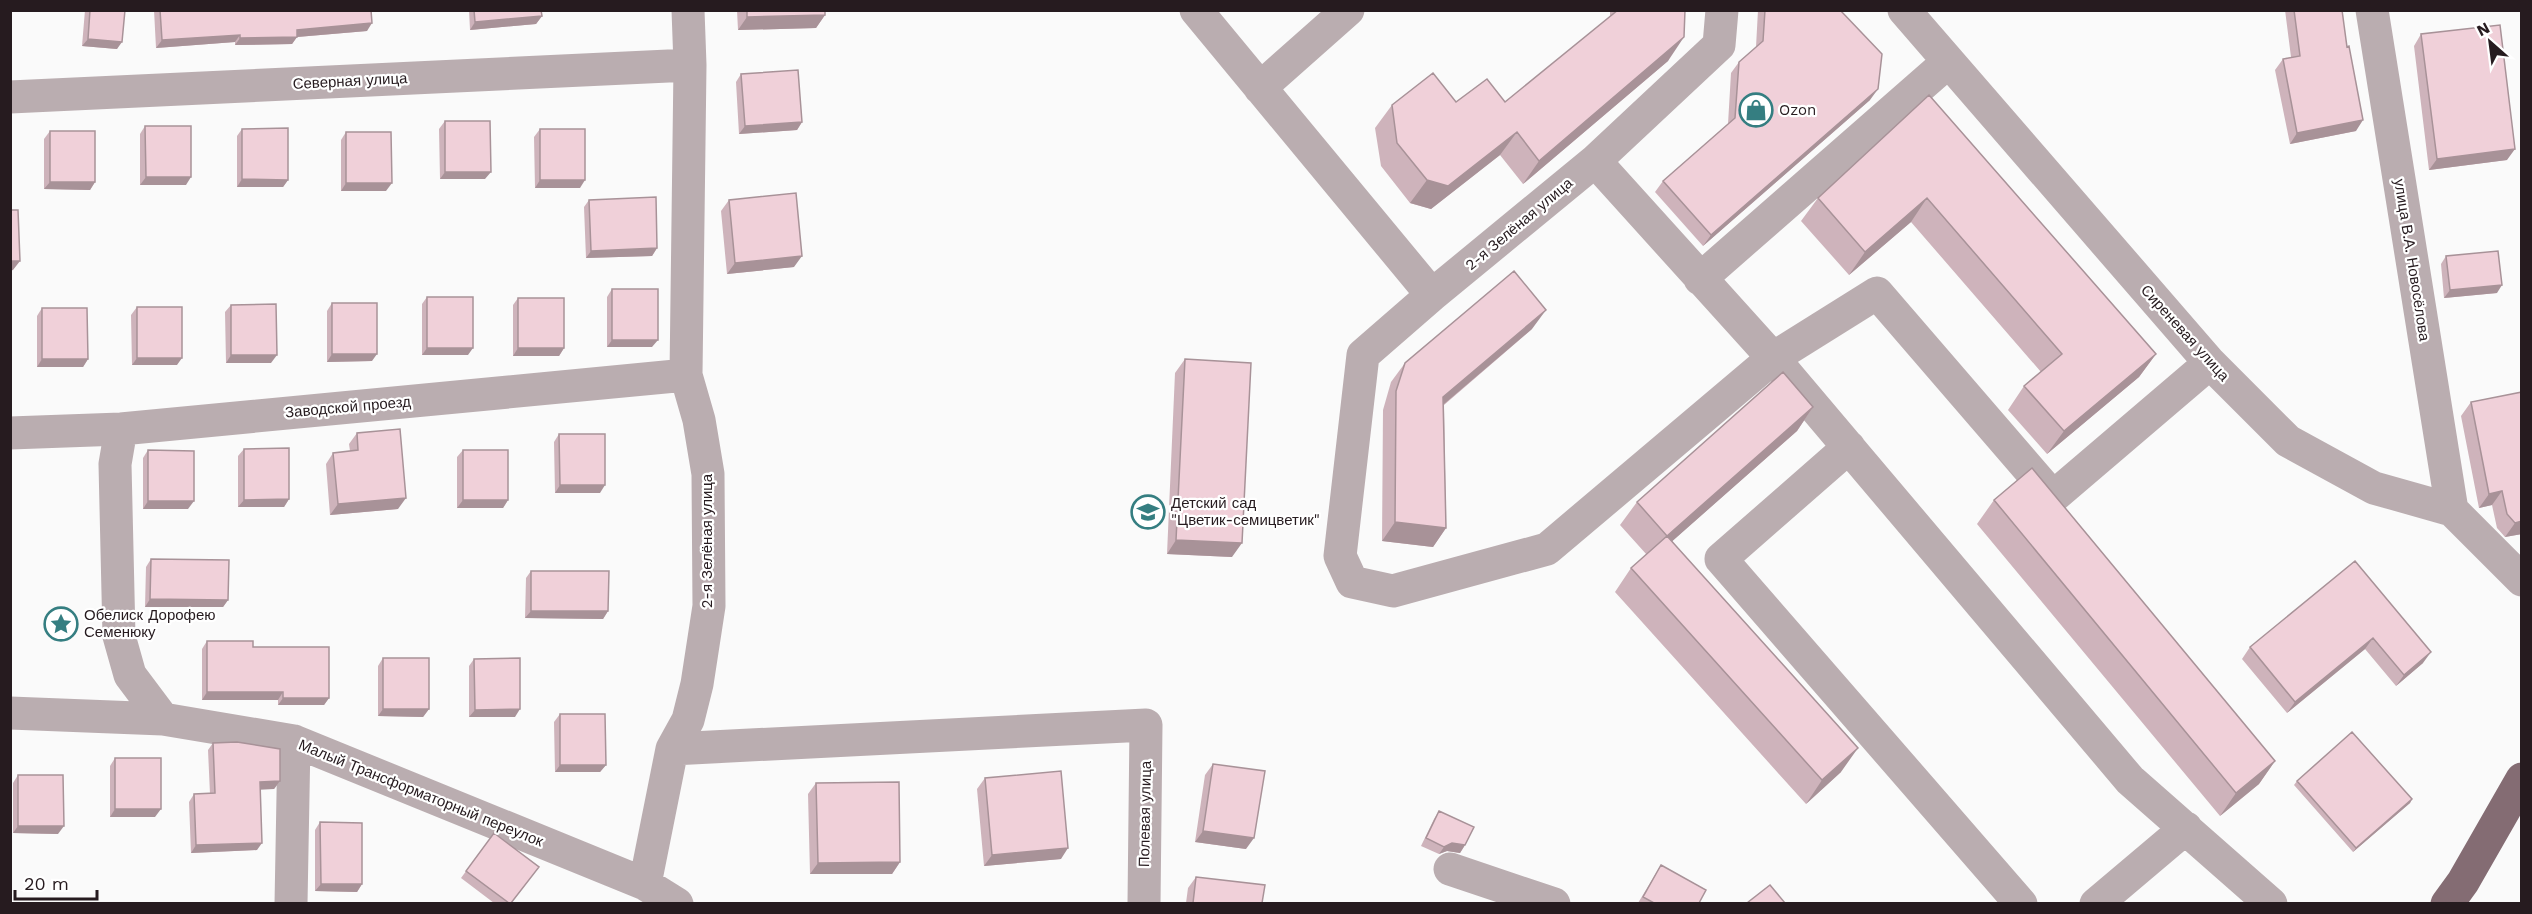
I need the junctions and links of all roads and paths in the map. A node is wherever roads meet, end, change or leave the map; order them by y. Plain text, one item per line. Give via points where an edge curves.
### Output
1 (688, 10) edge
2 (1197, 10) edge
3 (1348, 10) edge
4 (1722, 10) edge
5 (1904, 10) edge
6 (2372, 10) edge
7 (1948, 62) junction
8 (690, 65) junction
9 (1260, 87) junction
10 (10, 97) edge
11 (1595, 161) junction
12 (1700, 279) junction
13 (1432, 295) junction
14 (1773, 358) junction
15 (2210, 363) junction
16 (686, 375) junction
17 (121, 429) junction
18 (10, 433) edge
19 (1849, 447) junction
20 (2452, 510) junction
21 (2522, 580) edge
22 (10, 713) edge
23 (163, 719) junction
24 (294, 741) junction
25 (672, 749) junction
26 (2522, 780) edge
27 (2186, 828) junction
28 (1450, 868) dead end
29 (645, 885) junction
30 (291, 903) edge
31 (677, 903) edge
32 (1144, 903) edge
33 (1554, 903) edge
34 (2021, 903) edge
35 (2096, 903) edge
36 (2271, 903) edge
37 (2447, 903) edge

1 - 8 street, 2-я Зелёная улица
2 - 9 street
3 - 9 street
4 - 11 street, 2-я Зелёная улица via 1719,45
5 - 7 street, Сиреневая улица
6 - 20 street, улица В.А. Новосёлова
7 - 12 street
7 - 15 street, Сиреневая улица
8 - 10 street, Северная улица
8 - 16 street, 2-я Зелёная улица
9 - 13 street
11 - 12 street
11 - 13 street, 2-я Зелёная улица
12 - 14 street
13 - 14 street, 2-я Зелёная улица via 1363,355 1340,556 1352,582 1393,591 1547,549
14 - 15 street via 1877,293 2053,497
14 - 19 street
15 - 20 street, Сиреневая улица via 2288,441 2373,488
16 - 17 street, Заводской проезд
16 - 25 street, 2-я Зелёная улица via 708,474 709,606 688,720
17 - 18 street, Заводской проезд
17 - 23 street via 115,464 119,636 130,675
19 - 27 street via 2130,780
19 - 34 street via 1721,559
20 - 21 street, Сиреневая улица
22 - 23 street, Малый Трансформаторный переулок
23 - 24 street, Малый Трансформаторный переулок
24 - 29 street, Малый Трансформаторный переулок
24 - 30 street
25 - 29 street, 2-я Зелёная улица
25 - 32 street, Полевая улица via 1146,725
26 - 37 main road
27 - 35 street
27 - 36 street
28 - 33 street
29 - 31 street, Малый Трансформаторный переулок

